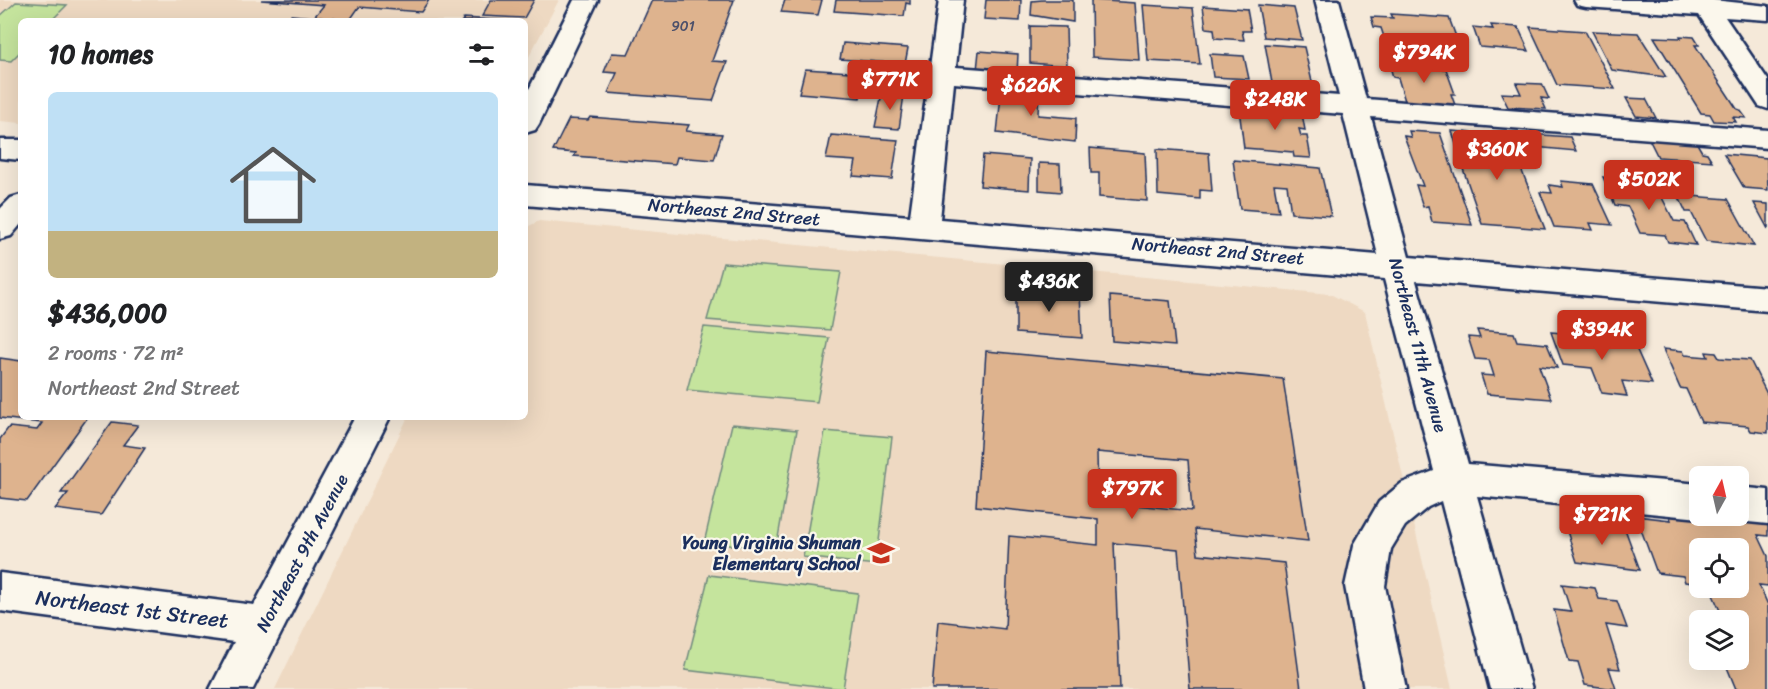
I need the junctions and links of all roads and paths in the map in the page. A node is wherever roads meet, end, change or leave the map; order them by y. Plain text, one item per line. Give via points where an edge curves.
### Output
1 (586, 0) edge
2 (951, 0) edge
3 (1327, 0) edge
4 (1586, 0) edge
5 (1704, 4) edge
6 (1768, 12) edge
7 (943, 74) junction
8 (1768, 100) edge
9 (1355, 107) junction
10 (528, 118) edge
11 (1768, 139) edge
12 (0, 149) edge
13 (18, 150) edge
14 (528, 195) edge
15 (18, 208) edge
16 (924, 227) junction
17 (0, 228) edge
18 (1396, 266) junction
19 (1768, 298) edge
20 (371, 420) edge
21 (1454, 480) junction
22 (1689, 500) edge
23 (1749, 505) edge
24 (1768, 507) edge
25 (0, 592) edge
26 (264, 626) junction
27 (231, 689) edge
28 (1385, 689) edge
29 (1511, 689) edge

1 - 10 street
2 - 7 street
3 - 9 street, Northeast 11th Avenue
4 - 5 street
5 - 6 street
5 - 8 street
7 - 9 street
7 - 16 street
9 - 11 street
9 - 18 street, Northeast 11th Avenue
12 - 13 street
14 - 16 street, Northeast 2nd Street
15 - 17 street
16 - 18 street, Northeast 2nd Street
18 - 19 street, Northeast 2nd Street
18 - 21 street, Northeast 11th Avenue
20 - 26 street, Northeast 9th Avenue
21 - 22 street
21 - 28 street via 1415,495 1392,514 1373,545 1365,586
21 - 29 street, Northeast 11th Avenue
23 - 24 street
25 - 26 street, Northeast 1st Street
26 - 27 street, Northeast 9th Avenue

